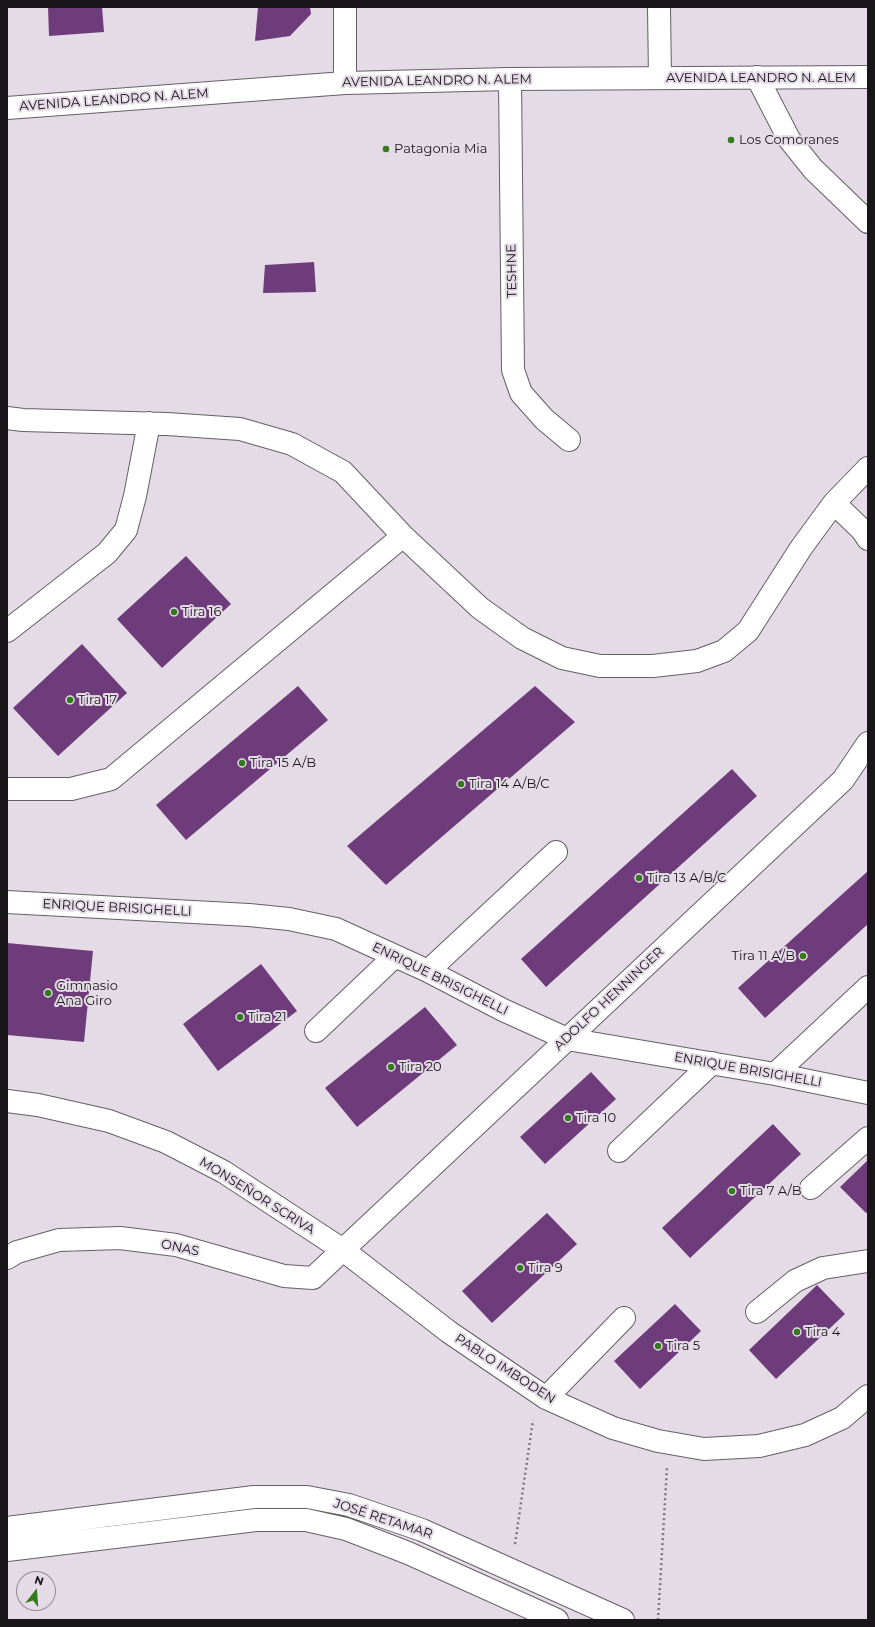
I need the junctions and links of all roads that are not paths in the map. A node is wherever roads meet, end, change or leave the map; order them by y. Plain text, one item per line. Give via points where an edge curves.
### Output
1 (345, 7) edge
2 (659, 7) edge
3 (757, 77) junction
4 (868, 77) edge
5 (660, 78) junction
6 (510, 79) junction
7 (345, 83) junction
8 (7, 108) edge
9 (868, 222) edge
10 (7, 418) edge
11 (149, 424) junction
12 (569, 440) dead end
13 (868, 468) edge
14 (834, 503) junction
15 (403, 536) junction
16 (868, 539) edge
17 (7, 631) edge
18 (868, 742) edge
19 (7, 789) edge
20 (556, 852) dead end
21 (7, 902) edge
22 (395, 956) junction
23 (428, 971) junction
24 (868, 987) edge
25 (316, 1032) dead end
26 (567, 1039) junction
27 (712, 1063) junction
28 (775, 1074) junction
29 (868, 1093) edge
30 (7, 1101) edge
31 (868, 1138) edge
32 (619, 1151) dead end
33 (811, 1188) dead end
34 (343, 1250) junction
35 (7, 1258) edge
36 (868, 1261) edge
37 (757, 1312) dead end
38 (624, 1318) dead end
39 (542, 1395) junction
40 (868, 1396) edge
41 (7, 1528) edge
42 (7, 1550) edge
43 (557, 1620) edge
44 (623, 1620) edge

1 - 7 main road
2 - 5 main road
3 - 4 main road, AVENIDA LEANDRO N. ALEM
3 - 5 main road, AVENIDA LEANDRO N. ALEM
3 - 9 main road via 789,139 813,168
5 - 6 main road, AVENIDA LEANDRO N. ALEM
6 - 7 main road, AVENIDA LEANDRO N. ALEM
6 - 12 main road, TESHNE via 513,370 521,394 544,419
7 - 8 main road, AVENIDA LEANDRO N. ALEM
10 - 11 main road
11 - 15 main road via 240,428 292,444 343,472
11 - 17 main road via 126,530 107,553
13 - 14 main road
14 - 15 main road via 801,548 748,631 724,651 697,661 652,666 600,666 562,658 522,638 480,608
14 - 16 main road
15 - 19 main road via 111,779 71,789
18 - 26 main road, ADOLFO HENNINGER via 843,780
20 - 23 main road
21 - 22 main road, ENRIQUE BRISIGHELLI via 249,915 289,920 336,929
22 - 23 main road, ENRIQUE BRISIGHELLI
22 - 25 main road
23 - 26 main road, ENRIQUE BRISIGHELLI via 503,1010
24 - 28 main road
26 - 27 main road, ENRIQUE BRISIGHELLI
26 - 34 main road, ADOLFO HENNINGER
27 - 28 main road, ENRIQUE BRISIGHELLI
27 - 32 main road
28 - 29 main road, ENRIQUE BRISIGHELLI
30 - 34 main road, MONSEÑOR SCRIVA via 38,1105 109,1121 166,1142 224,1172
31 - 33 main road
34 - 35 main road, ONAS via 313,1278 284,1276 176,1245 120,1238 59,1240 17,1252
34 - 39 main road, PABLO IMBODEN via 449,1332
36 - 37 main road via 823,1268 795,1281
38 - 39 main road
39 - 40 main road, PABLO IMBODEN via 613,1428 668,1443 704,1449 759,1446 805,1435 842,1418
41 - 44 main road, JOSÉ RETAMAR via 254,1497 307,1497 349,1505 422,1530
42 - 43 main road, JOSÉ RETAMAR via 256,1520 306,1520 346,1529 408,1553

